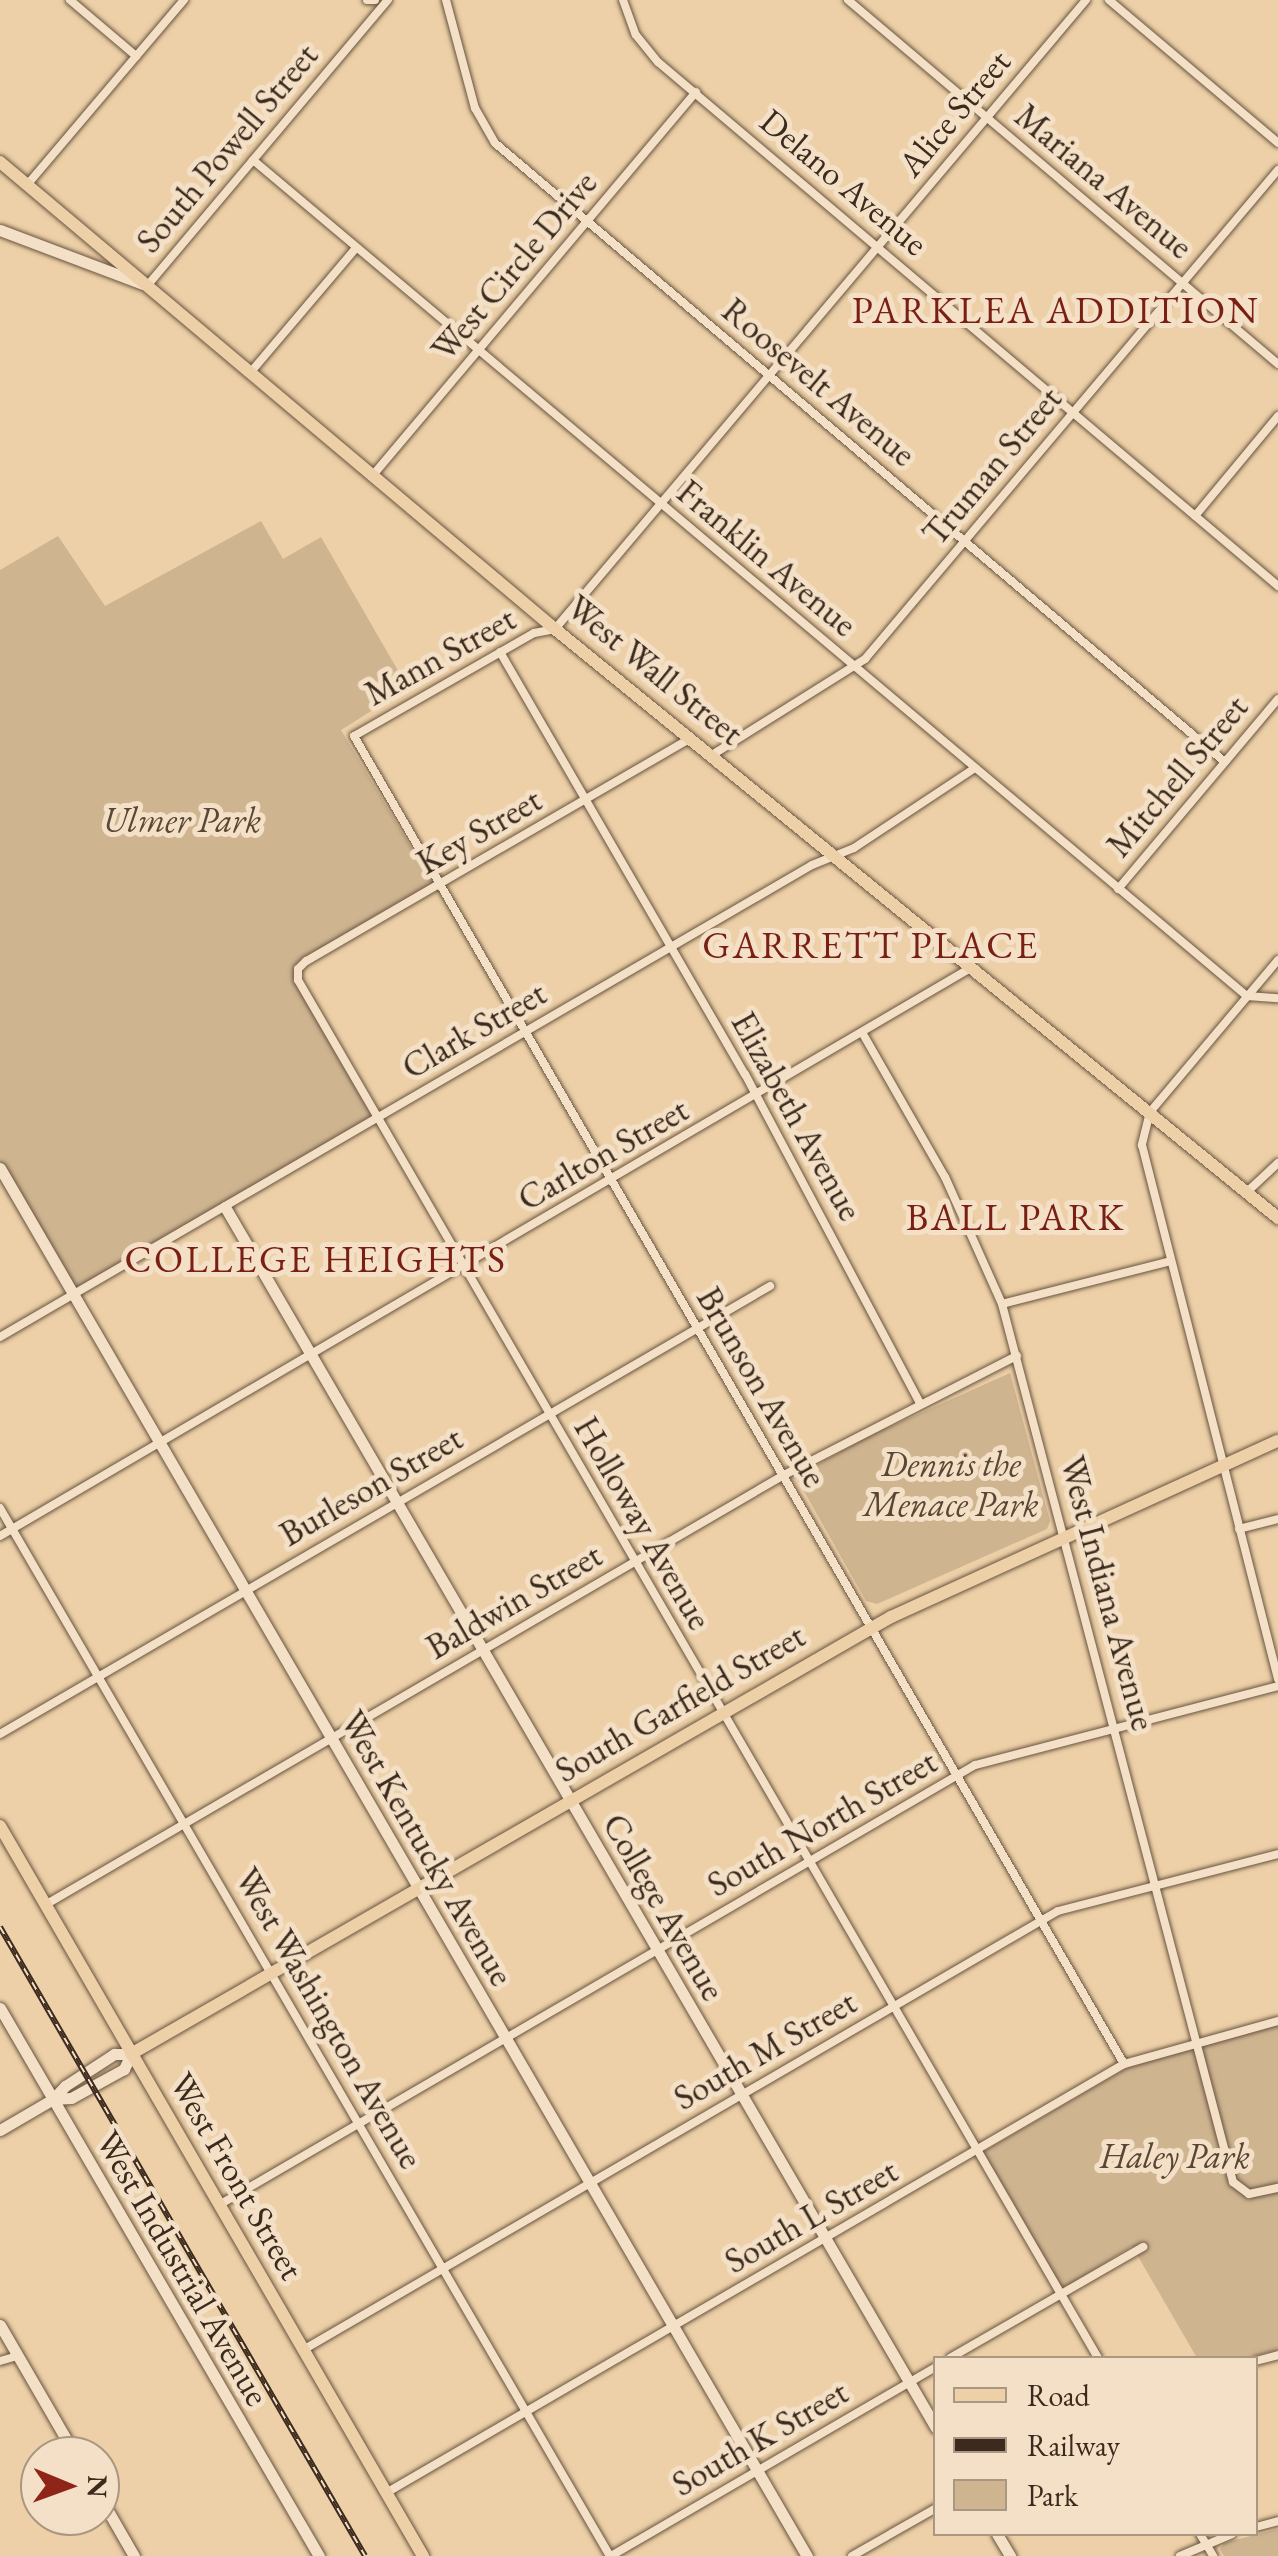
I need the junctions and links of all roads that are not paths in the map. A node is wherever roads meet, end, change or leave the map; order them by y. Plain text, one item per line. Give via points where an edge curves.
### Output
1 (70, 0) edge
2 (184, 0) edge
3 (367, 0) edge
4 (375, 0) edge
5 (388, 0) edge
6 (446, 0) edge
7 (623, 0) edge
8 (848, 0) edge
9 (1086, 0) edge
10 (1109, 0) edge
11 (136, 56) junction
12 (696, 92) junction
13 (986, 118) junction
14 (1278, 143) edge
15 (253, 160) junction
16 (0, 162) edge
17 (1278, 170) edge
18 (28, 185) junction
19 (588, 222) junction
20 (0, 230) edge
21 (878, 247) junction
22 (356, 248) junction
23 (1182, 283) junction
24 (147, 286) junction
25 (478, 351) junction
26 (1278, 364) edge
27 (250, 373) junction
28 (769, 376) junction
29 (1073, 413) junction
30 (1278, 416) edge
31 (373, 474) junction
32 (660, 504) junction
33 (1195, 516) junction
34 (964, 542) junction
35 (1278, 586) edge
36 (555, 629) junction
37 (500, 652) junction
38 (853, 666) junction
39 (1278, 699) edge
40 (354, 736) joint
41 (691, 738) junction
42 (712, 755) junction
43 (1225, 762) junction
44 (975, 768) junction
45 (586, 800) junction
46 (837, 855) junction
47 (438, 886) junction
48 (1118, 889) junction
49 (672, 947) junction
50 (1278, 960) edge
51 (972, 966) junction
52 (297, 973) joint
53 (1247, 996) junction
54 (1278, 998) edge
55 (524, 1033) junction
56 (863, 1034) junction
57 (757, 1096) junction
58 (1150, 1112) junction
59 (376, 1118) junction
60 (1278, 1163) edge
61 (0, 1168) edge
62 (610, 1181) junction
63 (1248, 1191) junction
64 (225, 1207) junction
65 (1278, 1218) edge
66 (1171, 1261) junction
67 (463, 1266) junction
68 (770, 1286) dead end
69 (74, 1295) junction
70 (1002, 1304) junction
71 (696, 1329) junction
72 (0, 1338) edge
73 (311, 1355) junction
74 (1018, 1356) junction
75 (920, 1403) junction
76 (549, 1415) junction
77 (1278, 1441) edge
78 (160, 1443) junction
79 (1224, 1469) junction
80 (782, 1476) junction
81 (397, 1502) junction
82 (0, 1508) edge
83 (1278, 1519) edge
84 (12, 1529) junction
85 (1239, 1529) junction
86 (0, 1536) edge
87 (1066, 1540) junction
88 (635, 1562) junction
89 (246, 1591) junction
90 (871, 1629) junction
91 (483, 1651) junction
92 (98, 1677) junction
93 (1278, 1683) edge
94 (722, 1714) junction
95 (1114, 1729) junction
96 (0, 1734) edge
97 (332, 1738) junction
98 (957, 1776) junction
99 (570, 1801) junction
100 (184, 1825) junction
101 (0, 1826) edge
102 (1278, 1854) edge
103 (809, 1863) junction
104 (1156, 1886) junction
105 (419, 1889) junction
106 (45, 1905) junction
107 (1040, 1921) junction
108 (658, 1950) junction
109 (271, 1974) junction
110 (894, 2007) junction
111 (0, 2008) edge
112 (1278, 2021) edge
113 (506, 2039) junction
114 (1196, 2043) junction
115 (131, 2054) junction
116 (1124, 2064) junction
117 (742, 2096) junction
118 (53, 2100) junction
119 (359, 2125) junction
120 (0, 2130) edge
121 (977, 2151) junction
122 (590, 2183) junction
123 (1278, 2188) edge
124 (219, 2206) junction
125 (825, 2240) junction
126 (1143, 2247) dead end
127 (443, 2269) junction
128 (1060, 2295) junction
129 (0, 2325) edge
130 (674, 2327) junction
131 (303, 2350) junction
132 (18, 2356) junction
133 (953, 2356) edge
134 (1097, 2356) edge
135 (0, 2361) edge
136 (933, 2369) edge
137 (909, 2382) junction
138 (526, 2412) junction
139 (933, 2423) edge
140 (64, 2436) edge
141 (758, 2471) junction
142 (386, 2493) junction
143 (933, 2510) edge
144 (1202, 2538) edge
145 (319, 2556) edge
146 (423, 2556) edge
147 (610, 2556) edge
148 (807, 2556) edge
149 (852, 2556) edge
150 (1180, 2556) edge
151 (1212, 2556) edge

1 - 11 street
2 - 11 street
3 - 4 street
5 - 15 street, South Powell Street
6 - 19 street, Roosevelt Avenue via 483,127
7 - 12 street, Delano Avenue via 642,45
8 - 13 street, Mariana Avenue
9 - 13 street, Alice Street
10 - 14 street
11 - 18 street
12 - 19 street, West Circle Drive
12 - 21 street, Delano Avenue
13 - 21 street, Alice Street
13 - 23 street, Mariana Avenue
15 - 22 street, Franklin Avenue
15 - 24 street, South Powell Street
16 - 18 main road, West Wall Street
17 - 23 street, Truman Street
18 - 24 main road, West Wall Street
19 - 25 street, West Circle Drive
19 - 28 street, Roosevelt Avenue
20 - 24 street
21 - 28 street, Alice Street
21 - 29 street, Delano Avenue
22 - 25 street, Franklin Avenue
22 - 27 street
23 - 26 street, Mariana Avenue
23 - 29 street, Truman Street
24 - 27 main road, West Wall Street
25 - 31 street, West Circle Drive
25 - 32 street, Franklin Avenue
27 - 31 main road, West Wall Street
28 - 32 street, Alice Street
28 - 34 street, Roosevelt Avenue
29 - 33 street, Delano Avenue
29 - 34 street, Truman Street
30 - 33 street
31 - 36 main road, West Wall Street
32 - 36 street, Alice Street
32 - 38 street, Franklin Avenue
33 - 35 street, Delano Avenue
34 - 38 street, Truman Street
34 - 43 street, Roosevelt Avenue
36 - 37 street, Mann Street
36 - 41 main road, West Wall Street
37 - 40 street, Mann Street
37 - 45 street, Elizabeth Avenue
38 - 42 street, Truman Street
38 - 44 street, Franklin Avenue
39 - 43 street, Mitchell Street
40 - 47 street, Brunson Avenue
41 - 42 main road, West Wall Street
41 - 45 street, Key Street
42 - 46 main road, West Wall Street
43 - 48 street, Mitchell Street
44 - 46 street, Clark Street
44 - 48 street, Franklin Avenue
45 - 47 street, Key Street
45 - 49 street, Elizabeth Avenue
46 - 49 street, Clark Street
46 - 51 main road, West Wall Street
47 - 52 street, Key Street via 306,961
47 - 55 street, Brunson Avenue
48 - 53 street, Franklin Avenue
49 - 55 street, Clark Street
49 - 57 street, Elizabeth Avenue
50 - 53 street
51 - 56 street, Carlton Street
51 - 58 main road, West Wall Street
52 - 59 street, Holloway Avenue
53 - 54 street
53 - 58 street
55 - 59 street, Clark Street
55 - 62 street, Brunson Avenue
56 - 57 street, Carlton Street
56 - 70 street, West Indiana Avenue via 945,1177
57 - 62 street, Carlton Street
57 - 75 street, Elizabeth Avenue
58 - 63 main road, West Wall Street
58 - 66 street via 1142,1146
59 - 64 street, Clark Street
59 - 67 street, Holloway Avenue
60 - 63 street
61 - 69 street, West Kentucky Avenue
62 - 67 street, Carlton Street
62 - 71 street, Brunson Avenue
63 - 65 main road, West Wall Street
64 - 69 street, Clark Street
64 - 73 street, College Avenue
66 - 70 street
66 - 79 street
67 - 73 street, Carlton Street
67 - 76 street, Holloway Avenue
68 - 71 street, Burleson Street
69 - 72 street, Clark Street
69 - 78 street, West Kentucky Avenue
70 - 74 street, West Indiana Avenue
71 - 76 street, Burleson Street
71 - 80 street, Brunson Avenue
73 - 78 street, Carlton Street
73 - 81 street, College Avenue
74 - 75 street, Baldwin Street
74 - 87 street, West Indiana Avenue
75 - 80 street, Baldwin Street
76 - 81 street, Burleson Street
76 - 88 street, Holloway Avenue
77 - 79 main road, South Garfield Street
78 - 84 street, Carlton Street
78 - 89 street, West Kentucky Avenue
79 - 85 street
79 - 87 main road, South Garfield Street
80 - 88 street, Baldwin Street
80 - 90 street, Brunson Avenue
81 - 89 street, Burleson Street
81 - 91 street, College Avenue
82 - 84 street, West Washington Avenue
83 - 85 street
84 - 86 street, Carlton Street
84 - 92 street, West Washington Avenue
85 - 93 street
87 - 90 main road, South Garfield Street
87 - 95 street, West Indiana Avenue
88 - 91 street, Baldwin Street
88 - 94 street, Holloway Avenue
89 - 92 street, Burleson Street
89 - 97 street, West Kentucky Avenue
90 - 94 main road, South Garfield Street
90 - 98 street, Brunson Avenue
91 - 97 street, Baldwin Street
91 - 99 street, College Avenue
92 - 96 street, Burleson Street
92 - 100 street, West Washington Avenue
93 - 95 street, South North Street
94 - 99 main road, South Garfield Street
94 - 103 street, Holloway Avenue
95 - 98 street, South North Street via 975,1764
95 - 104 street, West Indiana Avenue
97 - 100 street, Baldwin Street
97 - 105 street, West Kentucky Avenue
98 - 103 street, South North Street
98 - 107 street, Brunson Avenue
99 - 105 main road, South Garfield Street
99 - 108 street, College Avenue
100 - 106 street, Baldwin Street
100 - 109 street, West Washington Avenue
101 - 106 main road, West Front Street
102 - 104 street, South M Street
103 - 108 street, South North Street
103 - 110 street, Holloway Avenue
104 - 107 street, South M Street
104 - 114 street, West Indiana Avenue
105 - 109 main road, South Garfield Street
105 - 113 street, West Kentucky Avenue
106 - 115 main road, West Front Street
107 - 110 street, South M Street
107 - 116 street, Brunson Avenue
108 - 113 street, South North Street
108 - 117 street, College Avenue
109 - 115 main road, South Garfield Street
109 - 119 street, West Washington Avenue
110 - 117 street, South M Street
110 - 121 street, Holloway Avenue
111 - 118 street, West Industrial Avenue
112 - 114 street, South L Street
113 - 119 street, South North Street
113 - 122 street, West Kentucky Avenue
114 - 116 street, South L Street
114 - 123 street, West Indiana Avenue via 1232,2178 1239,2189 1256,2194
115 - 118 street, South Garfield Street via 114,2054
115 - 124 main road, West Front Street
116 - 121 street, South L Street
117 - 122 street, South M Street
117 - 125 street, College Avenue
118 - 120 street, South Garfield Street
118 - 145 street, West Industrial Avenue
119 - 124 street, South North Street
119 - 127 street, West Washington Avenue
121 - 125 street, South L Street
121 - 128 street, Holloway Avenue
122 - 127 street, South M Street
122 - 130 street, West Kentucky Avenue
124 - 131 main road, West Front Street
125 - 130 street, South L Street
125 - 137 street, College Avenue
126 - 128 street
127 - 131 street, South M Street
127 - 138 street, West Washington Avenue
128 - 133 street
128 - 134 street, Holloway Avenue
129 - 132 street
130 - 138 street, South L Street
130 - 141 street, West Kentucky Avenue
131 - 142 main road, West Front Street
132 - 135 street
132 - 140 street
136 - 137 street, South K Street
137 - 139 street, College Avenue
137 - 141 street, South K Street
138 - 142 street, South L Street
138 - 147 street, West Washington Avenue
141 - 147 street, South K Street
141 - 148 street, West Kentucky Avenue
142 - 146 main road, West Front Street
143 - 149 street
144 - 150 street
144 - 151 street

